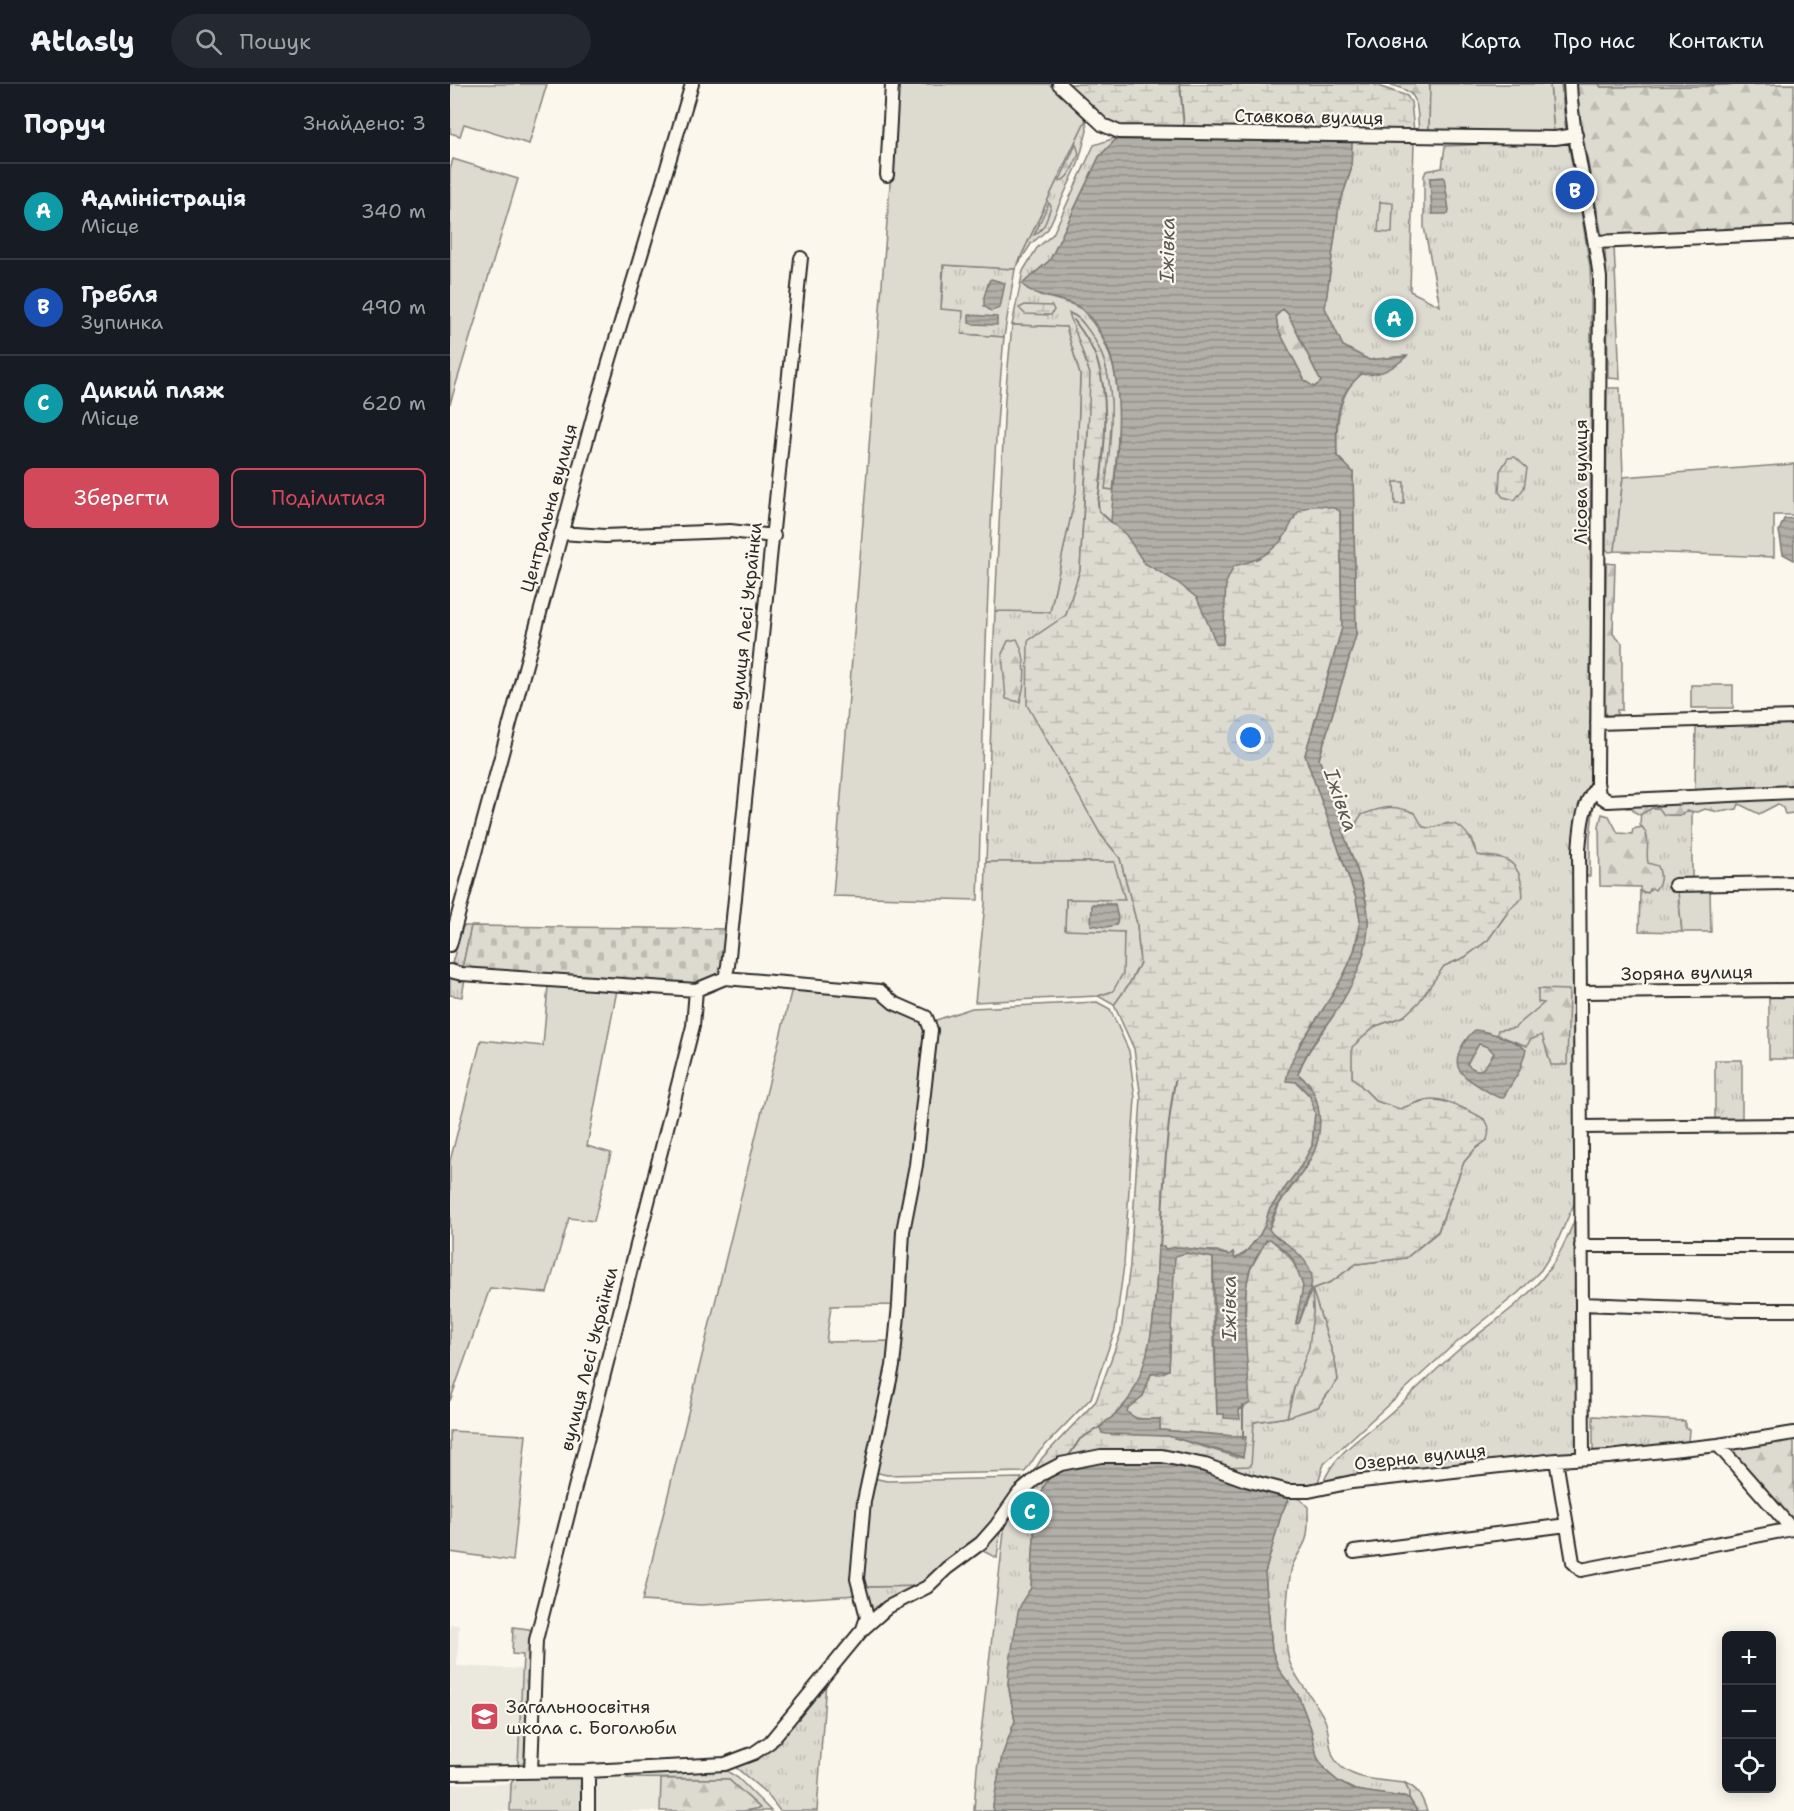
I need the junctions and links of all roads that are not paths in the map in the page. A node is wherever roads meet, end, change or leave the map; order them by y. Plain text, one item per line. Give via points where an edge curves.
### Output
1 (692, 84) edge
2 (892, 84) edge
3 (1059, 84) edge
4 (1570, 84) edge
5 (1576, 135) junction
6 (887, 176) dead end
7 (1794, 233) edge
8 (1596, 242) junction
9 (801, 258) dead end
10 (561, 533) junction
11 (774, 536) junction
12 (1794, 717) edge
13 (1597, 723) junction
14 (1597, 786) junction
15 (1794, 792) edge
16 (1794, 883) edge
17 (1675, 885) dead end
18 (450, 945) edge
19 (450, 971) edge
20 (725, 978) junction
21 (696, 990) junction
22 (1794, 990) edge
23 (1580, 992) junction
24 (1794, 1125) edge
25 (1581, 1127) junction
26 (1581, 1246) junction
27 (1794, 1246) edge
28 (1582, 1304) junction
29 (1794, 1310) edge
30 (1794, 1433) edge
31 (1718, 1445) junction
32 (1583, 1458) junction
33 (1556, 1460) junction
34 (1567, 1525) junction
35 (1354, 1552) dead end
36 (863, 1629) junction
37 (531, 1770) junction
38 (588, 1771) junction
39 (450, 1773) edge
40 (588, 1811) edge

1 - 10 street, Центральна вулиця
2 - 6 street
3 - 5 street, Ставкова вулиця via 1103,125 1119,132 1544,138
4 - 5 street, Лісова вулиця
5 - 8 street, Лісова вулиця
7 - 8 street
8 - 13 street, Лісова вулиця via 1600,278
9 - 11 street, вулиця Лесі Українки
10 - 11 street via 605,536 730,531
10 - 18 street, Центральна вулиця
11 - 20 street, вулиця Лесі Українки
12 - 13 street
13 - 14 street, Лісова вулиця
14 - 15 street via 1599,795 1608,801
14 - 23 street via 1588,797 1581,823
16 - 17 street
19 - 21 street
20 - 21 street
20 - 36 street via 880,991 894,1003 926,1017 931,1030 916,1165 903,1231 892,1366 860,1532 857,1580 867,1617
21 - 37 street, вулиця Лесі Українки via 693,1026 536,1640
22 - 23 street, Зоряна вулиця
23 - 25 street
24 - 25 street
25 - 26 street
26 - 27 street
26 - 28 street
28 - 29 street
28 - 32 street
30 - 31 street, Озерна вулиця
31 - 32 street, Озерна вулиця
31 - 34 street via 1792,1529 1581,1570 1573,1562
32 - 33 street, Озерна вулиця
33 - 34 street
33 - 36 street, Озерна вулиця via 1352,1482 1309,1491 1288,1491 1162,1456 1101,1456 1061,1464 1019,1493 981,1543 927,1587 888,1607
34 - 35 street
36 - 38 street, Озерна вулиця via 770,1742 754,1753 725,1764
37 - 38 street, Озерна вулиця
37 - 39 street, Озерна вулиця
38 - 40 street

